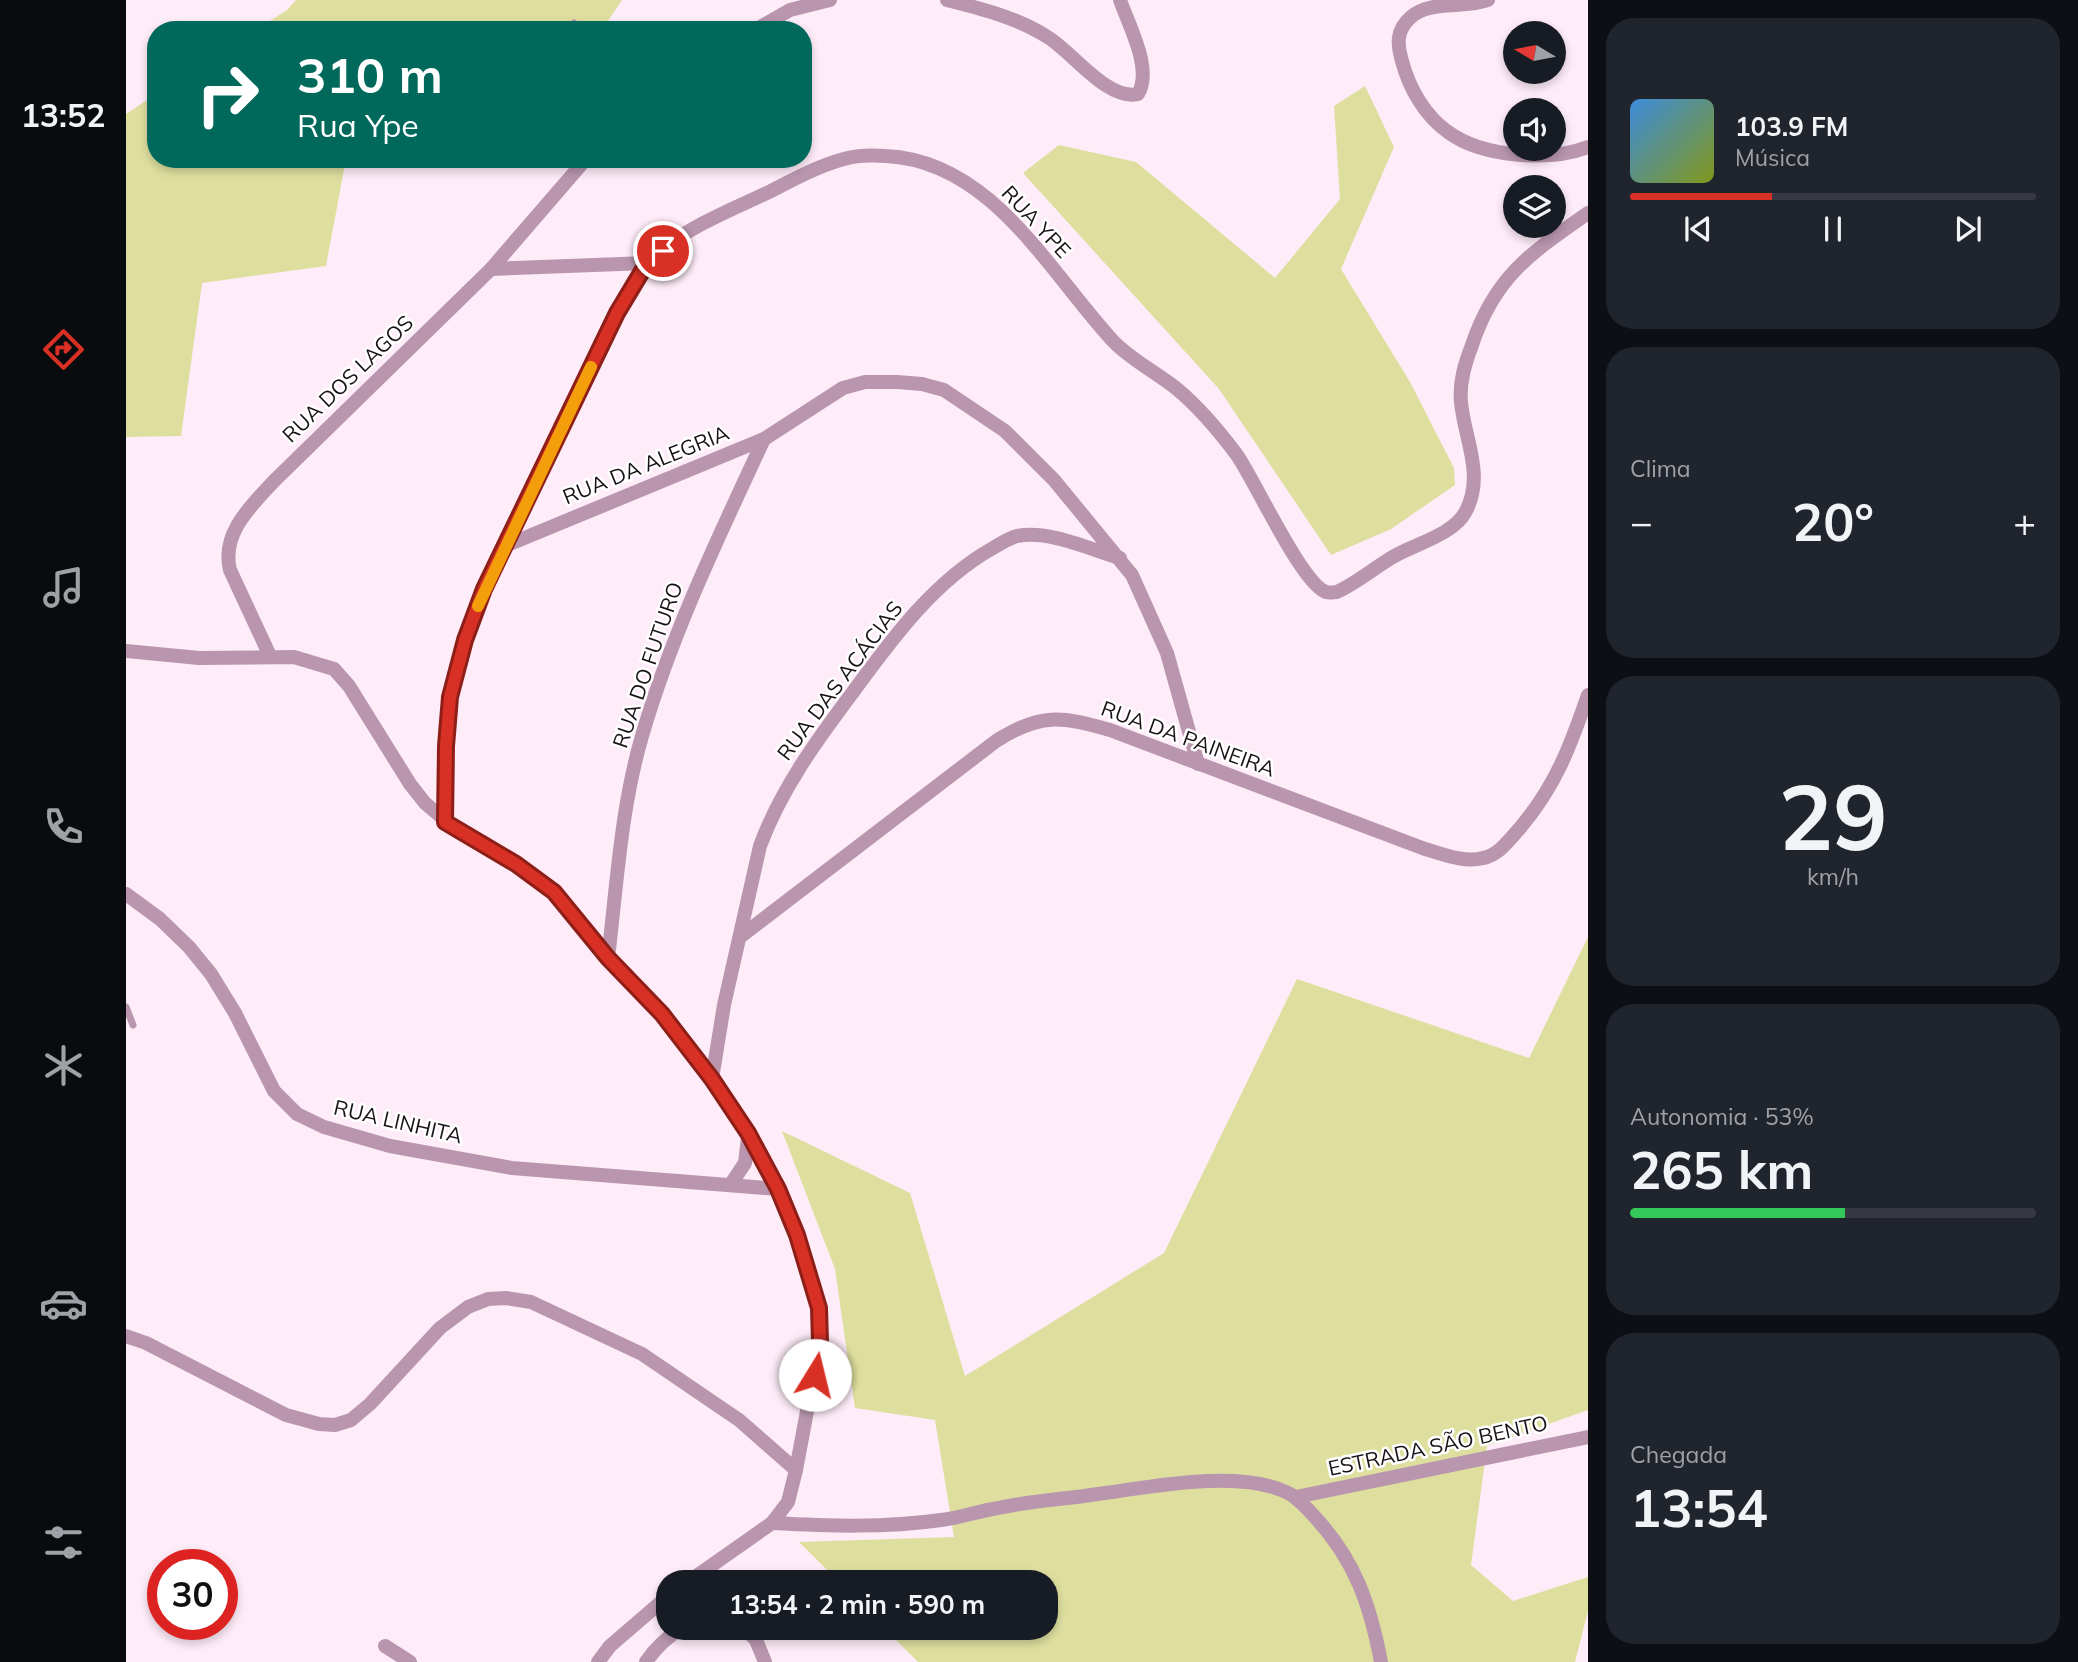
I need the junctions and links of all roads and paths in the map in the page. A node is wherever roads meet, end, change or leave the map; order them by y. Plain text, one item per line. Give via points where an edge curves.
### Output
1 (830, 0) edge
2 (947, 0) edge
3 (1120, 0) edge
4 (1488, 0) edge
5 (771, 21) edge
6 (1588, 147) edge
7 (578, 168) edge
8 (1588, 214) edge
9 (647, 263) junction
10 (491, 270) junction
11 (764, 439) junction
12 (505, 546) junction
13 (1120, 558) junction
14 (126, 651) edge
15 (270, 656) junction
16 (1588, 695) edge
17 (1198, 764) junction
18 (445, 822) junction
19 (126, 894) edge
20 (740, 937) junction
21 (608, 958) junction
22 (126, 1007) edge
23 (133, 1025) dead end
24 (712, 1079) junction
25 (748, 1133) junction
26 (731, 1184) junction
27 (778, 1189) junction
28 (126, 1336) edge
29 (1588, 1437) edge
30 (796, 1470) junction
31 (1296, 1497) junction
32 (772, 1523) junction
33 (705, 1570) edge
34 (656, 1606) edge
35 (665, 1640) edge
36 (756, 1640) edge
37 (385, 1646) dead end
38 (410, 1662) edge
39 (598, 1662) edge
40 (646, 1662) edge
41 (765, 1662) edge
42 (1381, 1662) edge

1 - 5 street via 790,10
2 - 3 street via 1023,23 1050,38 1106,86 1130,96 1143,86 1143,72
4 - 6 street via 1420,11 1401,28 1398,46 1412,89 1431,117 1448,133 1499,152 1558,155
7 - 10 street, RUA DOS LAGOS
8 - 9 street, RUA YPE via 1506,278 1478,325 1461,386 1474,468 1466,512 1444,531 1337,592 1326,592 1303,568 1237,456 1202,412 1121,349 994,204 946,172 898,156 845,159 712,220
9 - 10 street
9 - 12 street, RUA YPE via 617,313
10 - 15 street, RUA DOS LAGOS via 274,481 233,532 227,558 230,570
11 - 12 street, RUA DA ALEGRIA
11 - 13 street, RUA DA ALEGRIA via 843,388 865,382 922,384 944,390 1004,431 1054,480
11 - 21 street, RUA DO FUTURO via 709,556 642,736 624,818
12 - 18 street, RUA YPE via 465,640 450,697
13 - 17 street via 1167,653
13 - 20 street, RUA DAS ACÁCIAS via 1052,538 1015,537 952,576 872,666 780,800 760,846
14 - 15 street via 199,658
15 - 18 street via 309,660 340,674 410,784
16 - 17 street, RUA DA PAINEIRA via 1551,787 1505,845 1482,859 1425,849
17 - 20 street, RUA DA PAINEIRA via 1091,725 1045,719 1020,726
18 - 21 street via 554,892
19 - 26 street, RUA LINHITA via 170,928 211,974 274,1091 297,1114 324,1127 390,1146 512,1168
20 - 24 street, RUA DAS ACÁCIAS
21 - 24 street via 662,1014
22 - 23 lane
24 - 25 street
25 - 26 street via 746,1163
25 - 27 street
26 - 27 street, RUA LINHITA
27 - 30 street via 819,1308 820,1342
28 - 30 street via 286,1415 335,1424 351,1420 370,1404 440,1328 468,1307 488,1299 531,1302 642,1354 739,1420
29 - 31 street, ESTRADA SÃO BENTO
30 - 32 street via 788,1502
31 - 32 street via 1265,1485 1167,1483 901,1525
31 - 42 street via 1352,1566 1363,1589
32 - 33 street
34 - 39 street
35 - 40 street
36 - 41 street
37 - 38 street

